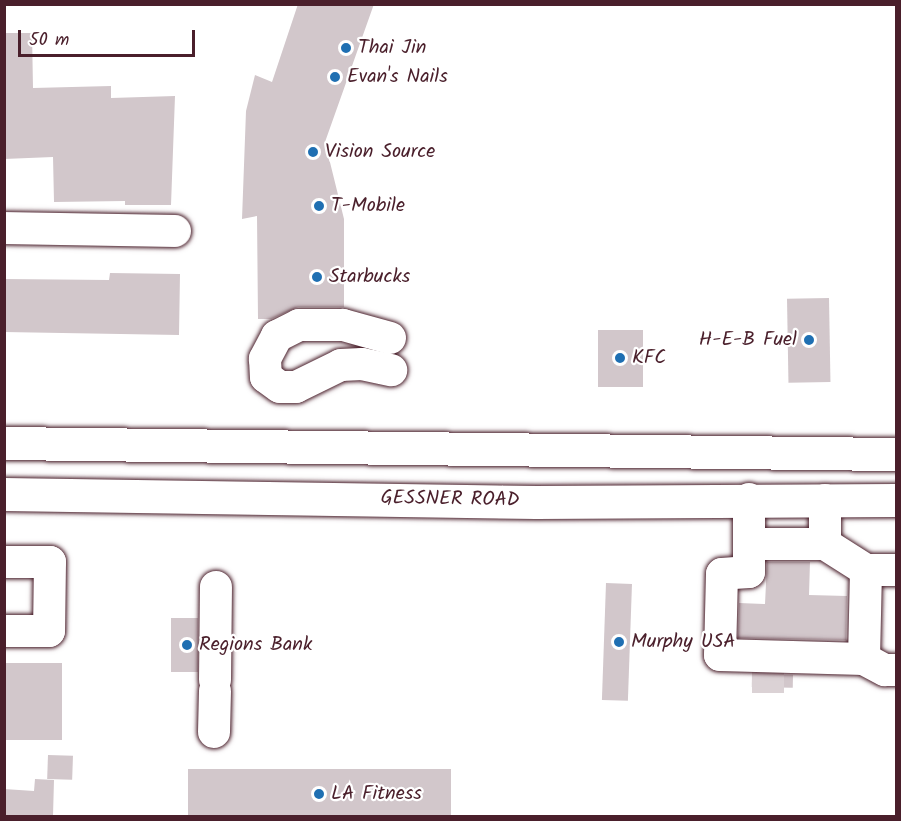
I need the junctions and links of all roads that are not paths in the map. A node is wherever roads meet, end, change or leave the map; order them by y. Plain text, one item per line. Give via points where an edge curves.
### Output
1 (4, 228) edge
2 (175, 231) dead end
3 (390, 338) dead end
4 (391, 370) dead end
5 (4, 443) edge
6 (897, 454) edge
7 (4, 494) edge
8 (749, 499) junction
9 (825, 500) junction
10 (897, 500) edge
11 (749, 544) junction
12 (825, 544) junction
13 (4, 562) edge
14 (881, 570) edge
15 (216, 587) dead end
16 (4, 630) edge
17 (720, 656) junction
18 (851, 658) junction
19 (897, 670) edge
20 (752, 677) tunnel mouth
21 (793, 677) tunnel mouth
22 (214, 732) dead end

1 - 2 lane
3 - 4 lane via 343,325 299,325 277,336 265,359 266,377 280,387 296,387 341,365 362,364
5 - 6 main road
7 - 8 main road, GESSNER ROAD via 536,502
8 - 9 main road, GESSNER ROAD
8 - 11 lane
9 - 10 main road, GESSNER ROAD
9 - 12 lane
11 - 12 lane
11 - 17 lane via 749,572 722,574
12 - 14 lane
13 - 16 lane via 51,562 49,631
14 - 18 lane
15 - 22 lane
17 - 18 lane
17 - 20 lane via 738,678
18 - 19 lane via 885,670
18 - 21 lane via 813,677

